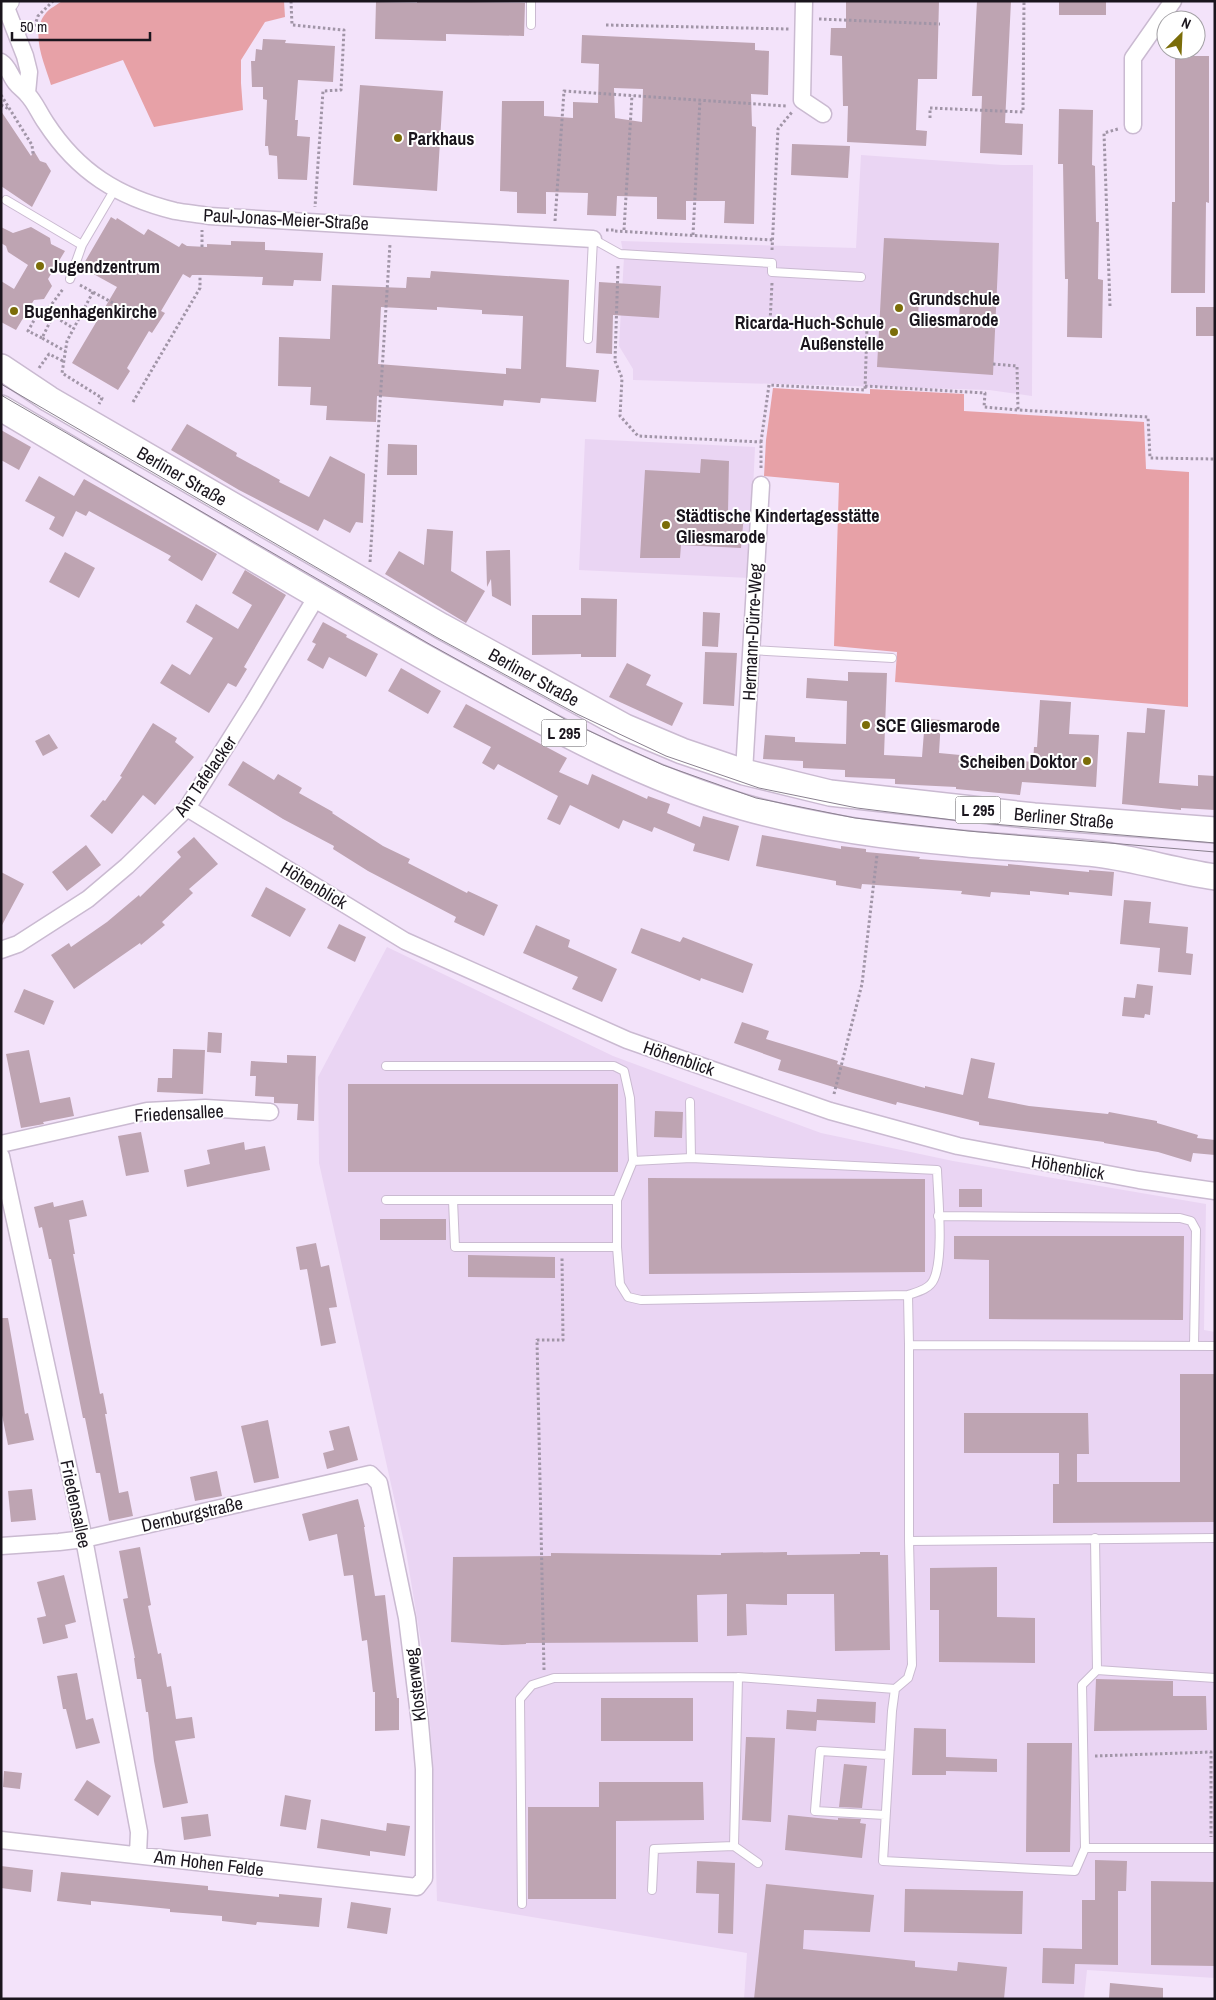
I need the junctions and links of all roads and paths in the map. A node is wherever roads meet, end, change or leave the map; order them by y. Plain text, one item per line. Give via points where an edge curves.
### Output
1 (291, 1) edge
2 (531, 1) edge
3 (804, 1) edge
4 (1024, 1) edge
5 (1173, 1) edge
6 (4, 8) edge
7 (804, 18) junction
8 (940, 24) dead end
9 (531, 25) dead end
10 (606, 25) dead end
11 (790, 29) dead end
12 (1, 47) edge
13 (3, 63) edge
14 (27, 93) junction
15 (1, 95) edge
16 (632, 95) junction
17 (700, 100) junction
18 (799, 103) junction
19 (1, 105) edge
20 (10, 109) junction
21 (823, 114) dead end
22 (930, 118) dead end
23 (27, 122) dead end
24 (1133, 124) joint
25 (20, 125) junction
26 (38, 141) dead end
27 (32, 145) junction
28 (33, 154) dead end
29 (115, 188) junction
30 (6, 200) dead end
31 (555, 217) dead end
32 (315, 221) junction
33 (391, 226) junction
34 (624, 230) junction
35 (693, 235) junction
36 (593, 239) junction
37 (773, 240) junction
38 (82, 245) junction
39 (618, 263) dead end
40 (772, 263) junction
41 (772, 272) junction
42 (200, 276) dead end
43 (861, 277) dead end
44 (70, 279) junction
45 (93, 292) junction
46 (1110, 306) dead end
47 (126, 310) dead end
48 (46, 312) junction
49 (53, 316) junction
50 (868, 326) junction
51 (879, 326) dead end
52 (73, 328) junction
53 (42, 338) junction
54 (588, 339) dead end
55 (65, 351) junction
56 (64, 361) junction
57 (32, 364) dead end
58 (993, 364) dead end
59 (1, 367) edge
60 (39, 369) junction
61 (45, 373) dead end
62 (865, 386) junction
63 (102, 398) dead end
64 (133, 402) dead end
65 (1, 408) edge
66 (1018, 410) junction
67 (762, 442) junction
68 (1215, 458) edge
69 (761, 485) joint
70 (369, 584) junction
71 (317, 596) junction
72 (752, 650) junction
73 (892, 658) dead end
74 (744, 772) junction
75 (187, 808) junction
76 (1215, 830) edge
77 (878, 847) dead end
78 (1215, 877) edge
79 (1, 950) edge
80 (386, 1066) dead end
81 (690, 1102) dead end
82 (830, 1111) junction
83 (270, 1112) dead end
84 (1, 1144) edge
85 (1, 1156) edge
86 (691, 1158) junction
87 (633, 1162) junction
88 (1215, 1190) edge
89 (386, 1200) dead end
90 (453, 1200) junction
91 (617, 1200) junction
92 (938, 1216) junction
93 (561, 1247) junction
94 (617, 1247) junction
95 (908, 1295) junction
96 (910, 1345) junction
97 (1194, 1346) junction
98 (1215, 1346) edge
99 (379, 1483) joint
100 (1094, 1538) junction
101 (1215, 1538) edge
102 (84, 1539) junction
103 (909, 1541) junction
104 (1, 1546) edge
105 (1098, 1670) junction
106 (738, 1677) junction
107 (1215, 1678) edge
108 (544, 1680) junction
109 (895, 1689) junction
110 (888, 1755) junction
111 (1084, 1756) junction
112 (885, 1816) junction
113 (1, 1840) edge
114 (734, 1846) junction
115 (1085, 1848) junction
116 (1213, 1848) edge
117 (138, 1854) junction
118 (758, 1862) dead end
119 (417, 1887) joint
120 (652, 1890) dead end
121 (522, 1904) dead end

1 - 32 path via 292,25 344,30 341,90 323,91
2 - 9 lane
3 - 7 street
4 - 22 path via 1022,112 930,108
5 - 24 street via 1133,58
6 - 14 street via 29,72
7 - 8 path
7 - 18 street
10 - 11 path
12 - 13 street, Paul-Jonas-Meier-Straße
13 - 14 street, Paul-Jonas-Meier-Straße
14 - 29 street, Paul-Jonas-Meier-Straße via 69,154 92,175
15 - 20 path
16 - 17 path
16 - 31 path via 564,91
16 - 34 path
17 - 18 path
17 - 35 path
18 - 21 street
18 - 37 path via 778,129
19 - 20 path
20 - 25 path
23 - 25 path
24 - 46 path via 1104,133
25 - 27 path
26 - 27 path
27 - 28 path
29 - 32 street, Paul-Jonas-Meier-Straße via 176,211 209,216
29 - 38 lane
30 - 38 lane
32 - 33 street, Paul-Jonas-Meier-Straße
33 - 36 street, Paul-Jonas-Meier-Straße
33 - 70 path
34 - 35 path
34 - 36 path
35 - 37 path
36 - 40 lane via 620,254
36 - 54 lane
37 - 40 path
38 - 44 lane
39 - 67 path via 615,361 622,378 620,416 638,436
40 - 41 lane
41 - 43 lane
41 - 50 path via 770,323
42 - 64 path via 200,288
44 - 45 path
44 - 48 path
45 - 47 path
45 - 52 path
48 - 49 path
48 - 53 path via 41,308 28,331
49 - 52 path
49 - 53 path
50 - 51 path
50 - 62 path
52 - 55 path
53 - 55 path
55 - 56 path
56 - 60 path via 49,354
56 - 63 path via 62,373
57 - 60 path
58 - 66 path via 1017,366
59 - 70 main road, Berliner Straße / L 295 via 49,399
60 - 61 path
62 - 66 path via 985,393 984,407
62 - 67 path via 865,390 769,385
65 - 71 main road, Berliner Straße / L 295
66 - 68 path via 1148,417 1150,458
67 - 69 path
69 - 72 street, Hermann-Dürre-Weg
70 - 74 main road, Berliner Straße / L 295 via 625,727
71 - 75 street, Am Tafelacker
71 - 78 main road, Berliner Straße / L 295 via 521,711 613,758 677,785 743,807 879,835 1099,855
72 - 73 lane
72 - 74 street, Hermann-Dürre-Weg
74 - 76 main road, Berliner Straße / L 295 via 830,792 1034,816
75 - 79 street, Am Tafelacker via 88,899 18,944
75 - 82 street, Höhenblick via 405,941 627,1040
77 - 82 path via 862,984
80 - 87 lane via 614,1066 624,1071 628,1086
81 - 86 lane
82 - 88 street, Höhenblick via 958,1146 1139,1180
83 - 84 street, Friedensallee via 204,1108 147,1111
85 - 102 street, Friedensallee
86 - 87 lane
86 - 92 lane via 937,1170
87 - 91 lane
89 - 90 lane
90 - 91 lane
90 - 93 lane via 455,1247
91 - 94 lane
92 - 95 lane via 939,1260 934,1281 921,1291
92 - 97 lane via 1180,1218 1191,1221 1196,1230
93 - 94 lane
93 - 108 path via 563,1340 537,1340
94 - 95 lane via 620,1284 628,1297 641,1300
95 - 96 lane
96 - 97 lane
96 - 103 lane
97 - 98 lane
99 - 102 street, Dernburgstraße via 370,1474
99 - 119 street, Klosterweg via 407,1618 421,1733 424,1878
100 - 101 lane
100 - 103 lane
100 - 105 lane
102 - 104 street, Dernburgstraße
102 - 117 street, Friedensallee via 138,1832
103 - 109 lane via 912,1665 908,1678
105 - 107 lane
105 - 111 lane via 1082,1684
106 - 108 lane
106 - 109 lane
106 - 114 lane
108 - 121 lane via 532,1684 520,1699
109 - 110 lane
110 - 112 lane
110 - 112 lane via 820,1751 815,1811
111 - 115 lane
111 - 116 path via 1212,1752
112 - 115 lane via 883,1861 1075,1871
113 - 117 street, Am Hohen Felde
114 - 118 lane
114 - 120 lane via 654,1849
115 - 116 lane
117 - 119 street, Am Hohen Felde

